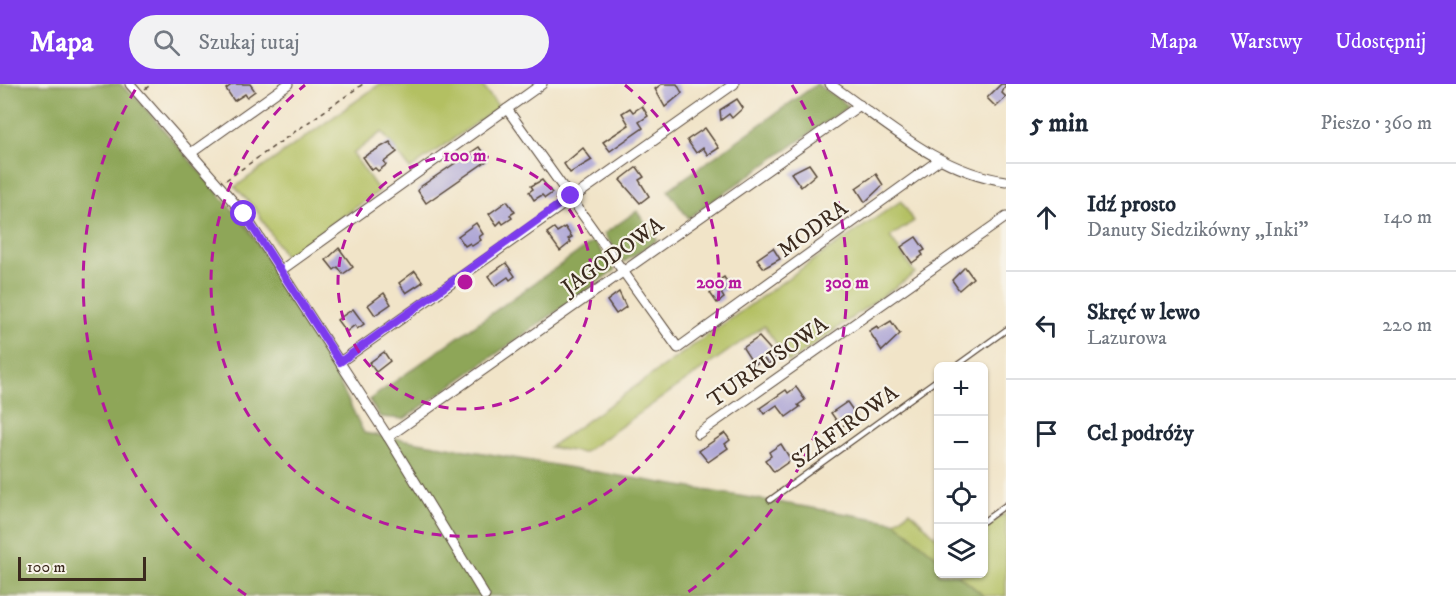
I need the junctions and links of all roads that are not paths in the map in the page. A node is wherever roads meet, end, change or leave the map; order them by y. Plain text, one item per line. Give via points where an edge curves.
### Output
1 (130, 84) edge
2 (288, 84) edge
3 (542, 84) edge
4 (734, 84) edge
5 (830, 84) edge
6 (860, 105) junction
7 (507, 109) junction
8 (191, 153) junction
9 (939, 160) junction
10 (1006, 181) edge
11 (571, 196) junction
12 (1006, 217) edge
13 (280, 271) junction
14 (623, 271) junction
15 (1006, 330) edge
16 (340, 362) junction
17 (962, 362) edge
18 (934, 383) edge
19 (698, 434) dead end
20 (388, 437) junction
21 (770, 500) dead end
22 (1006, 505) edge
23 (988, 518) edge
24 (485, 596) edge

1 - 8 street
2 - 8 street
3 - 7 street
4 - 11 street
5 - 6 street
6 - 9 street
6 - 14 street, JAGODOWA
7 - 11 street
7 - 13 street
8 - 13 street via 244,214
9 - 10 street via 982,178
9 - 14 street, MODRA via 678,348
11 - 14 street
11 - 16 street
12 - 19 street, TURKUSOWA
13 - 16 street
14 - 20 street, JAGODOWA
15 - 17 lane
16 - 20 street
18 - 21 lane, SZAFIROWA
20 - 24 street
22 - 23 lane

